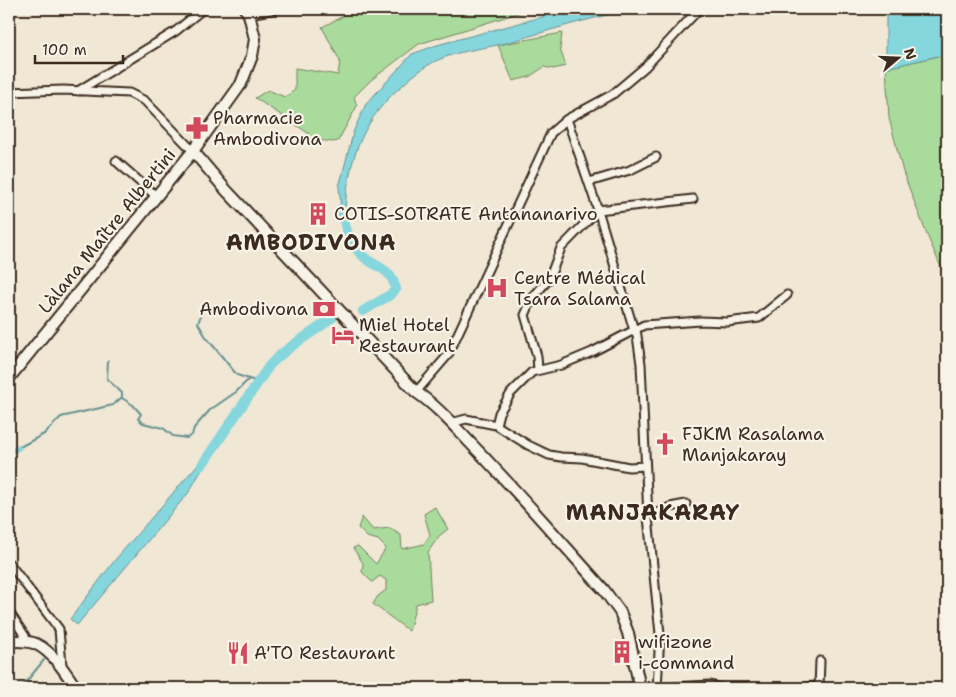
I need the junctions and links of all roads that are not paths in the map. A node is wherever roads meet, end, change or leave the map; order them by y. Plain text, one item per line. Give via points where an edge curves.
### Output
1 (203, 9) edge
2 (276, 9) edge
3 (699, 9) edge
4 (247, 11) edge
5 (78, 91) junction
6 (9, 92) edge
7 (567, 119) junction
8 (193, 151) junction
9 (656, 157) dead end
10 (116, 161) dead end
11 (204, 165) junction
12 (178, 168) junction
13 (589, 182) junction
14 (156, 196) junction
15 (693, 199) dead end
16 (598, 210) junction
17 (787, 296) dead end
18 (636, 329) junction
19 (538, 370) junction
20 (9, 378) edge
21 (420, 393) junction
22 (451, 424) junction
23 (496, 426) junction
24 (645, 466) junction
25 (686, 504) dead end
26 (648, 517) junction
27 (9, 563) edge
28 (9, 612) edge
29 (9, 641) edge
30 (26, 641) junction
31 (820, 661) dead end
32 (62, 669) junction
33 (819, 687) edge
34 (76, 688) edge
35 (640, 688) edge
36 (657, 688) edge
37 (721, 688) edge
38 (800, 688) edge

1 - 5 street via 176,31
2 - 4 street
3 - 7 street via 645,67 613,94
4 - 8 main road, Làlana Maître Albertini via 255,39 247,71
5 - 6 street
5 - 8 street via 129,93 145,101
7 - 13 street
7 - 21 street via 551,133 448,355
8 - 11 main road
8 - 12 main road, Làlana Maître Albertini
9 - 13 street via 630,170
10 - 14 street
11 - 12 main road
11 - 21 main road
12 - 14 main road, Làlana Maître Albertini
13 - 16 street
14 - 20 main road, Làlana Maître Albertini
15 - 16 street
16 - 18 street
16 - 19 street via 561,248 549,279 533,297 525,315
17 - 18 street via 759,318 644,325
18 - 19 street via 561,365
18 - 24 street
19 - 23 street via 511,393 499,413
21 - 22 main road
22 - 23 street via 466,419
22 - 35 main road via 547,526 620,612 628,632
23 - 24 street via 549,455 629,467
24 - 26 street
25 - 26 street via 670,506
26 - 36 street via 660,634
27 - 32 street via 59,629
28 - 30 street
29 - 30 main road
30 - 32 main road via 38,644
31 - 33 street
32 - 34 main road
33 - 38 street
36 - 37 street

